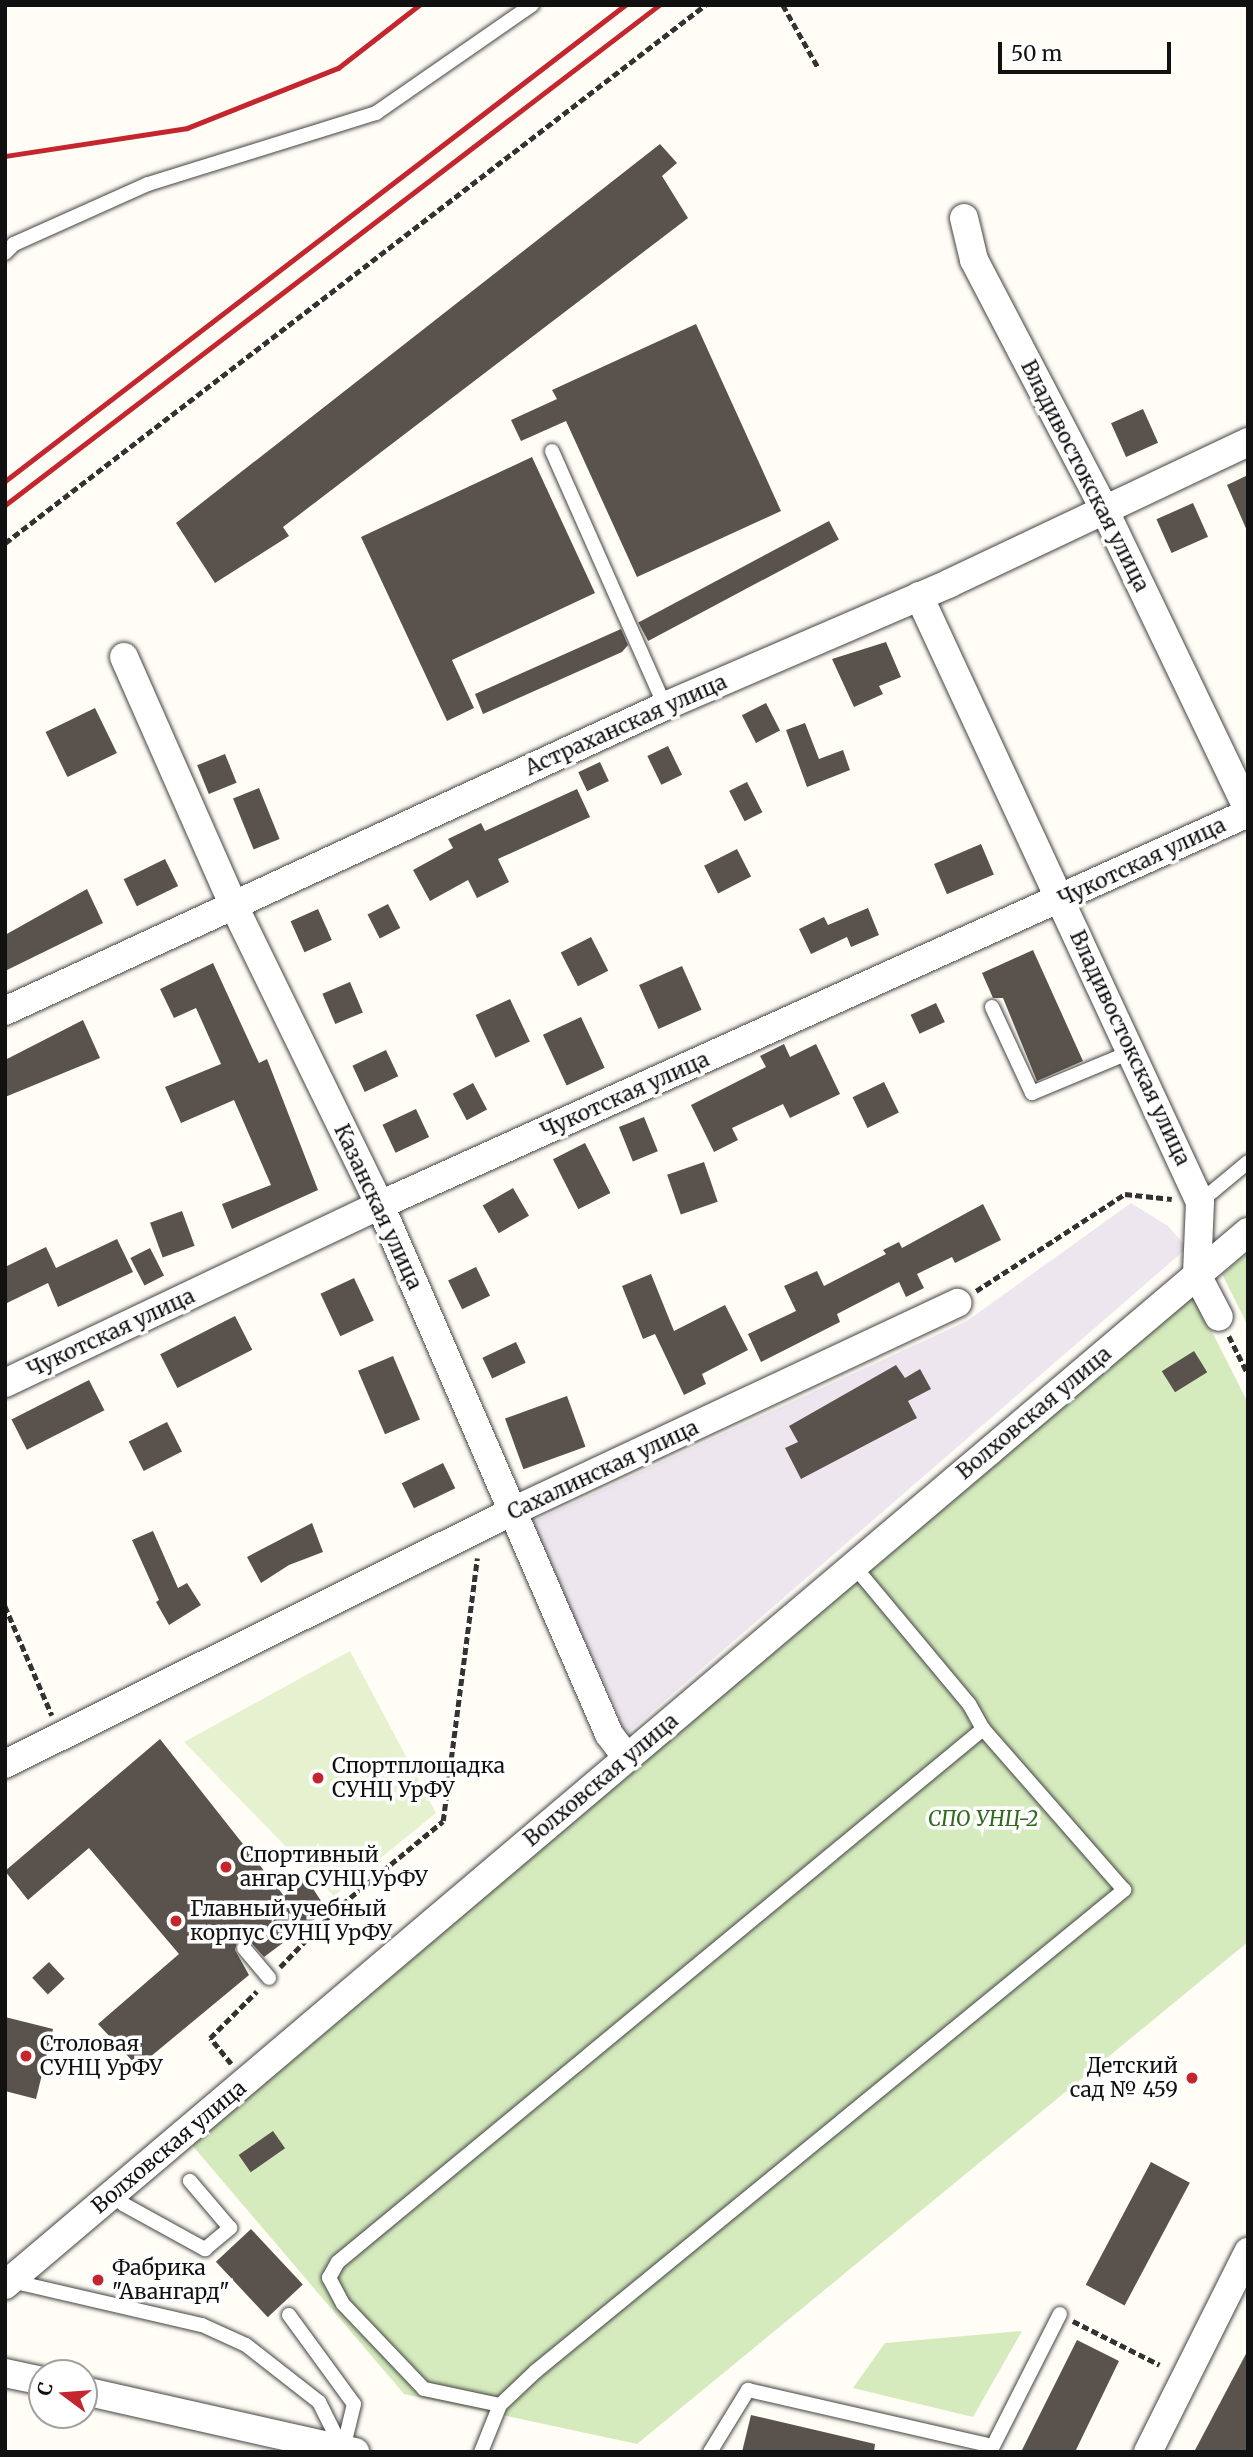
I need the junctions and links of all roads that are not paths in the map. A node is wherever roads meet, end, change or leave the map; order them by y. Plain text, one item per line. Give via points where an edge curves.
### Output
1 (532, 5) edge
2 (964, 218) dead end
3 (5, 253) edge
4 (1248, 442) edge
5 (551, 451) dead end
6 (1104, 509) junction
7 (919, 596) junction
8 (124, 657) dead end
9 (665, 706) junction
10 (1248, 811) edge
11 (1060, 899) junction
12 (233, 904) junction
13 (992, 1007) dead end
14 (5, 1010) edge
15 (1133, 1051) junction
16 (1248, 1162) edge
17 (1200, 1202) junction
18 (380, 1205) junction
19 (1248, 1232) edge
20 (1197, 1275) junction
21 (958, 1303) road end
22 (1219, 1317) road end
23 (5, 1383) edge
24 (511, 1512) junction
25 (854, 1566) junction
26 (984, 1729) junction
27 (627, 1758) junction
28 (5, 1764) edge
29 (244, 1948) dead end
30 (270, 1978) road end
31 (190, 2181) dead end
32 (115, 2192) junction
33 (1248, 2252) edge
34 (8, 2283) edge
35 (1060, 2314) road end
36 (289, 2315) dead end
37 (5, 2373) edge
38 (28, 2378) edge
39 (98, 2394) edge
40 (500, 2405) junction
41 (349, 2450) edge
42 (481, 2452) edge
43 (710, 2452) edge
44 (1148, 2452) edge

1 - 3 lane via 376,113 148,184 14,244
2 - 6 street, Владивостокская улица via 974,260
4 - 6 street, Астраханская улица
5 - 9 lane
6 - 7 street, Астраханская улица
6 - 10 street, Владивостокская улица
7 - 9 street, Астраханская улица
7 - 11 street, Владивостокская улица
8 - 12 street, Казанская улица
9 - 12 street, Астраханская улица
10 - 11 street, Чукотская улица
11 - 15 street, Владивостокская улица
11 - 18 street, Чукотская улица
12 - 14 street, Астраханская улица
12 - 18 street, Казанская улица
13 - 15 lane via 1032,1093
15 - 17 street, Владивостокская улица
16 - 17 lane
17 - 20 street, Владивостокская улица
18 - 23 street, Чукотская улица
18 - 24 street, Казанская улица
19 - 20 street
20 - 22 street, Владивостокская улица
20 - 25 street, Волховская улица
21 - 24 street, Сахалинская улица
24 - 27 street, Казанская улица via 609,1734
24 - 28 street, Сахалинская улица
25 - 26 lane via 969,1704
25 - 27 street, Волховская улица
26 - 40 lane via 1124,1890 620,2300
26 - 40 lane via 338,2262 329,2278 343,2304 424,2389
27 - 32 street, Волховская улица
29 - 30 lane
31 - 32 lane via 230,2228 205,2249 123,2204
32 - 34 street, Волховская улица
33 - 44 street
34 - 41 lane via 202,2325 246,2345 319,2402
35 - 43 lane via 993,2446 748,2390
36 - 41 lane via 354,2404
37 - 38 street
39 - 41 street
40 - 42 lane

